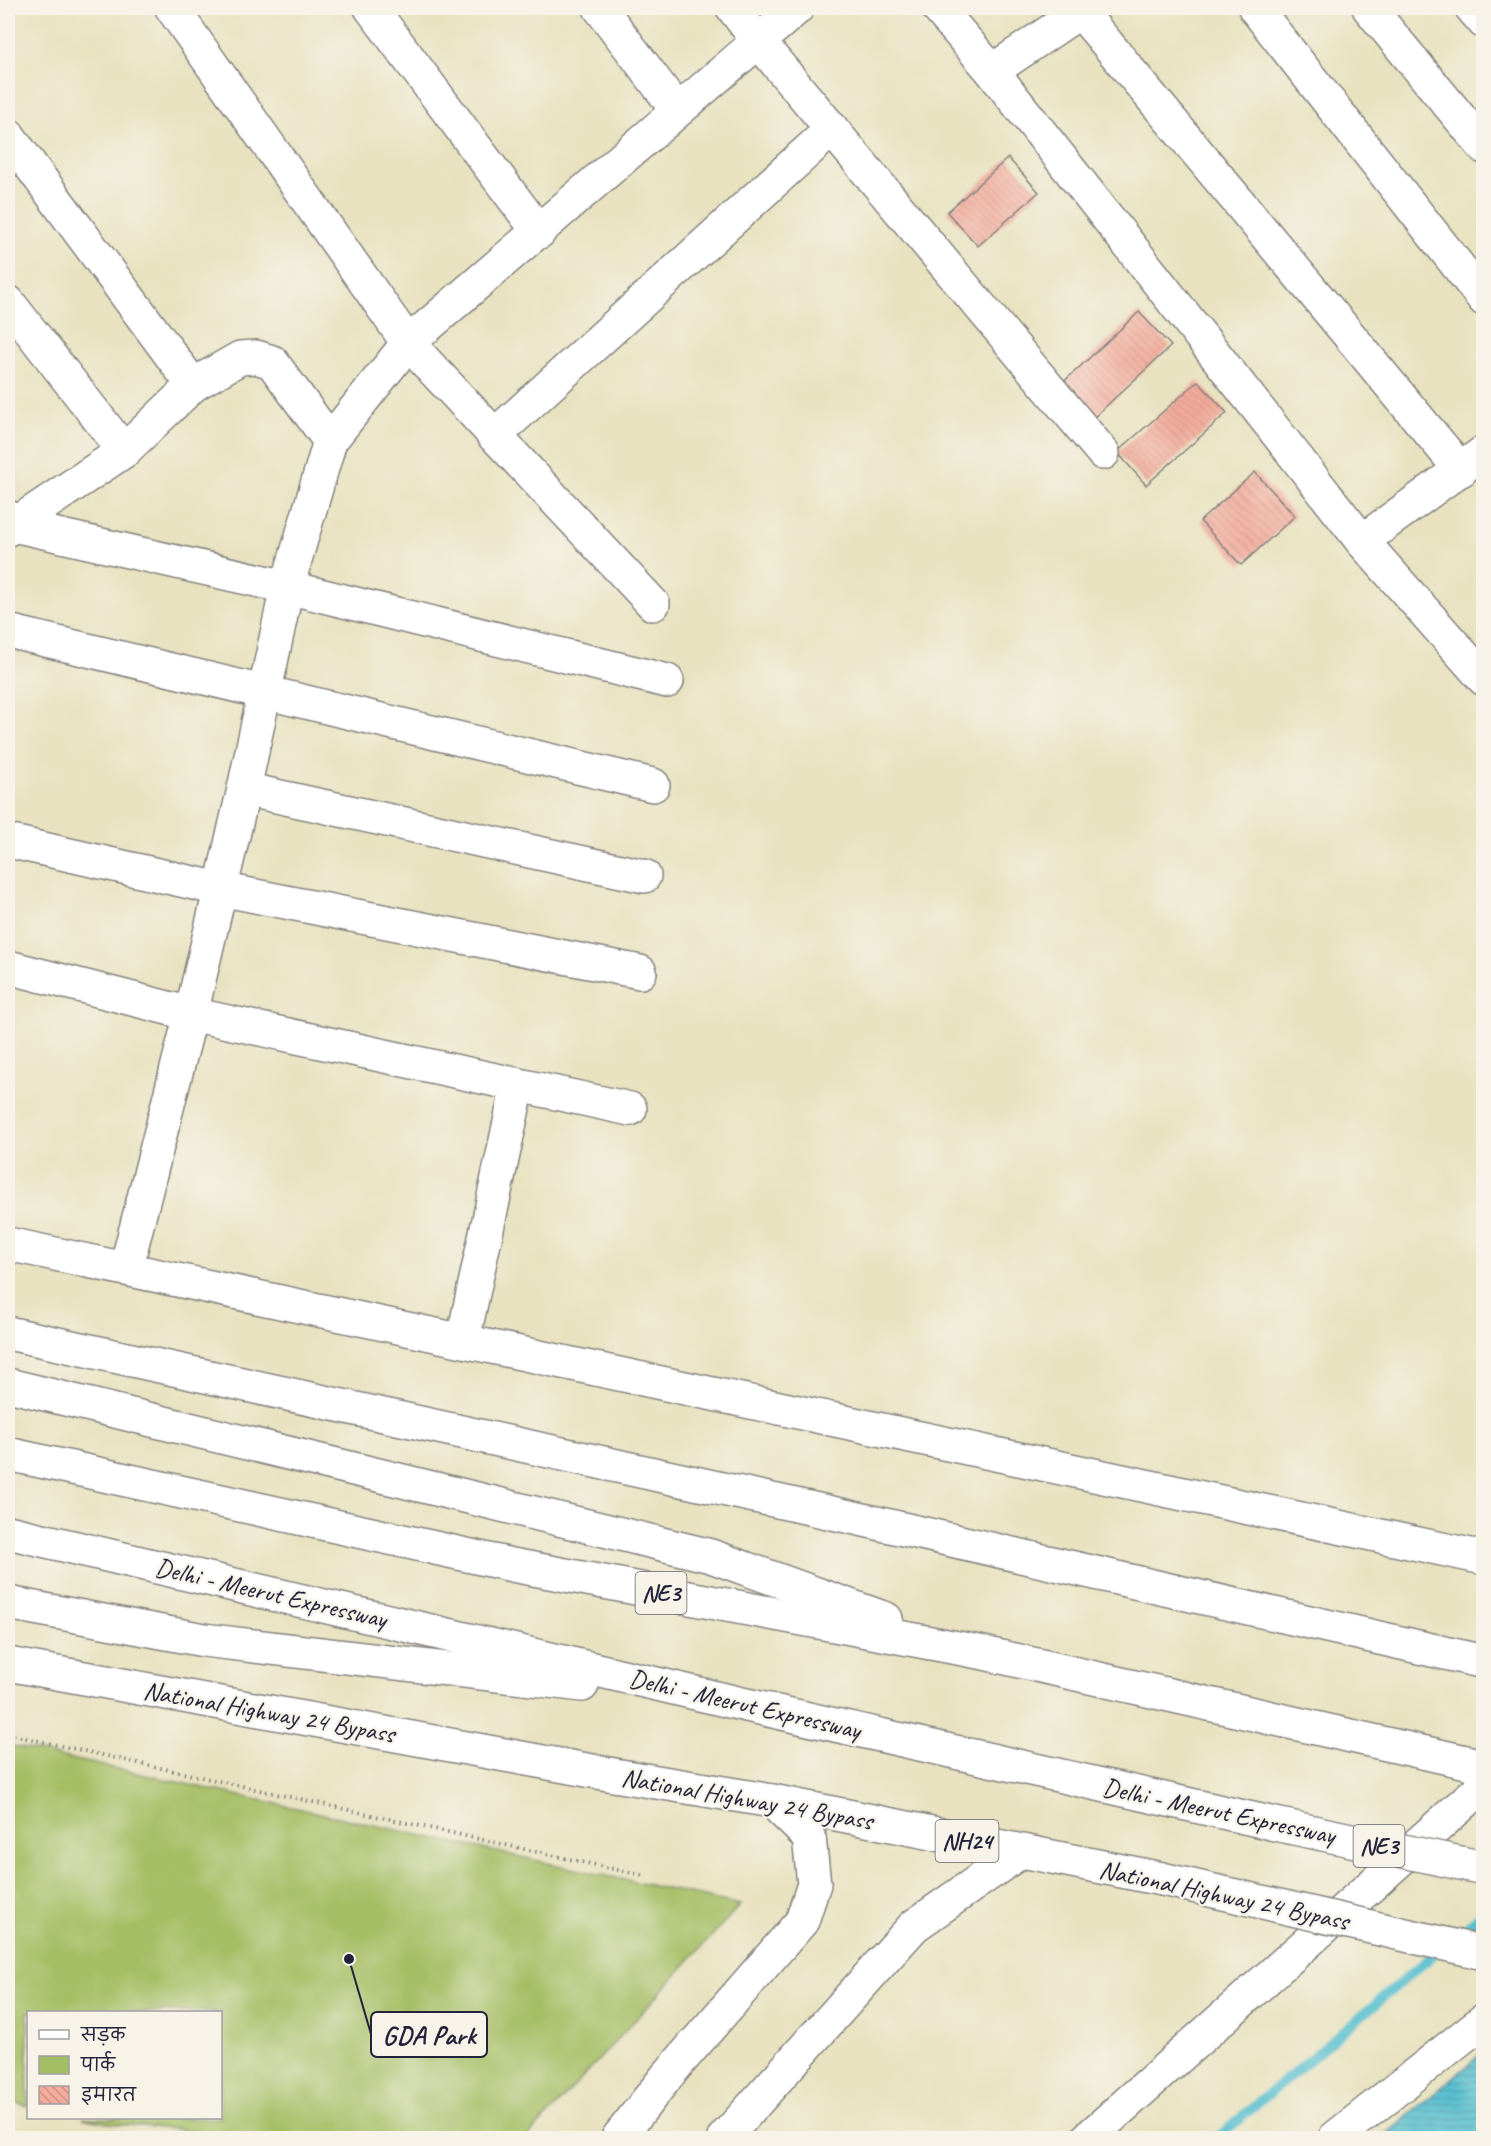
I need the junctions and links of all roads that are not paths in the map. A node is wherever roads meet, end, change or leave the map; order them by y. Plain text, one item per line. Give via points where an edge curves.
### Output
1 (172, 8) edge
2 (371, 8) edge
3 (600, 8) edge
4 (733, 8) edge
5 (797, 8) edge
6 (938, 8) edge
7 (1255, 8) edge
8 (1369, 8) edge
9 (1472, 8) edge
10 (1083, 10) edge
11 (1484, 22) edge
12 (759, 42) junction
13 (992, 71) junction
14 (677, 110) junction
15 (832, 129) junction
16 (8, 135) edge
17 (1484, 147) edge
18 (538, 232) junction
19 (1484, 299) edge
20 (8, 302) edge
21 (408, 343) junction
22 (193, 385) junction
23 (494, 436) junction
24 (330, 441) junction
25 (124, 451) junction
26 (1103, 453) dead end
27 (1472, 461) edge
28 (9, 524) edge
29 (1362, 541) junction
30 (287, 587) junction
31 (653, 604) dead end
32 (8, 631) edge
33 (1481, 673) edge
34 (668, 681) dead end
35 (264, 693) junction
36 (653, 785) dead end
37 (244, 789) junction
38 (8, 841) edge
39 (644, 876) dead end
40 (220, 889) junction
41 (8, 967) edge
42 (640, 972) dead end
43 (191, 1014) junction
44 (518, 1085) junction
45 (630, 1109) dead end
46 (8, 1244) edge
47 (126, 1268) junction
48 (8, 1333) edge
49 (463, 1340) junction
50 (8, 1385) edge
51 (8, 1454) edge
52 (8, 1532) edge
53 (1484, 1558) edge
54 (8, 1603) edge
55 (979, 1652) junction
56 (1484, 1662) edge
57 (8, 1664) edge
58 (741, 1704) junction
59 (1484, 1766) edge
60 (1484, 1785) edge
61 (772, 1801) junction
62 (1020, 1852) junction
63 (1484, 1868) edge
64 (1484, 1953) edge
65 (1484, 2020) edge
66 (618, 2139) edge
67 (724, 2139) edge
68 (1088, 2139) edge
69 (1335, 2139) edge

1 - 21 main road
2 - 18 main road
3 - 14 main road
4 - 12 main road
5 - 12 main road
6 - 13 main road
7 - 19 main road
8 - 17 main road
9 - 11 main road
10 - 13 main road
10 - 27 main road
12 - 14 main road
12 - 15 main road
13 - 29 main road
14 - 18 main road
15 - 23 main road
15 - 26 main road
16 - 22 main road
18 - 21 main road
20 - 25 main road
21 - 23 main road
21 - 24 main road
22 - 24 main road via 240,358 272,362
22 - 25 main road
23 - 31 main road
24 - 30 main road
25 - 28 main road
27 - 29 main road
28 - 30 main road
29 - 33 main road
30 - 34 main road
30 - 35 main road
32 - 35 main road
35 - 36 main road
35 - 37 main road
37 - 39 main road
37 - 40 main road
38 - 40 main road
40 - 42 main road
40 - 43 main road
41 - 43 main road
43 - 44 main road
43 - 47 main road
44 - 45 main road
44 - 49 main road
46 - 47 main road
47 - 49 main road
48 - 56 main road via 855,1518
49 - 53 main road
50 - 55 main road via 711,1556
51 - 55 main road, NE3 via 512,1565
52 - 58 main road, Delhi - Meerut Expressway / NE3
54 - 58 main road via 204,1640
55 - 59 main road, NE3
57 - 61 main road, National Highway 24 Bypass
58 - 63 main road, Delhi - Meerut Expressway / NE3, bridge
60 - 68 main road
61 - 62 main road, National Highway 24 Bypass / NH24
61 - 66 main road via 809,1837 814,1884 802,1921
62 - 64 main road, National Highway 24 Bypass / NH24, bridge via 1162,1879
62 - 67 main road via 914,1926
65 - 69 main road

